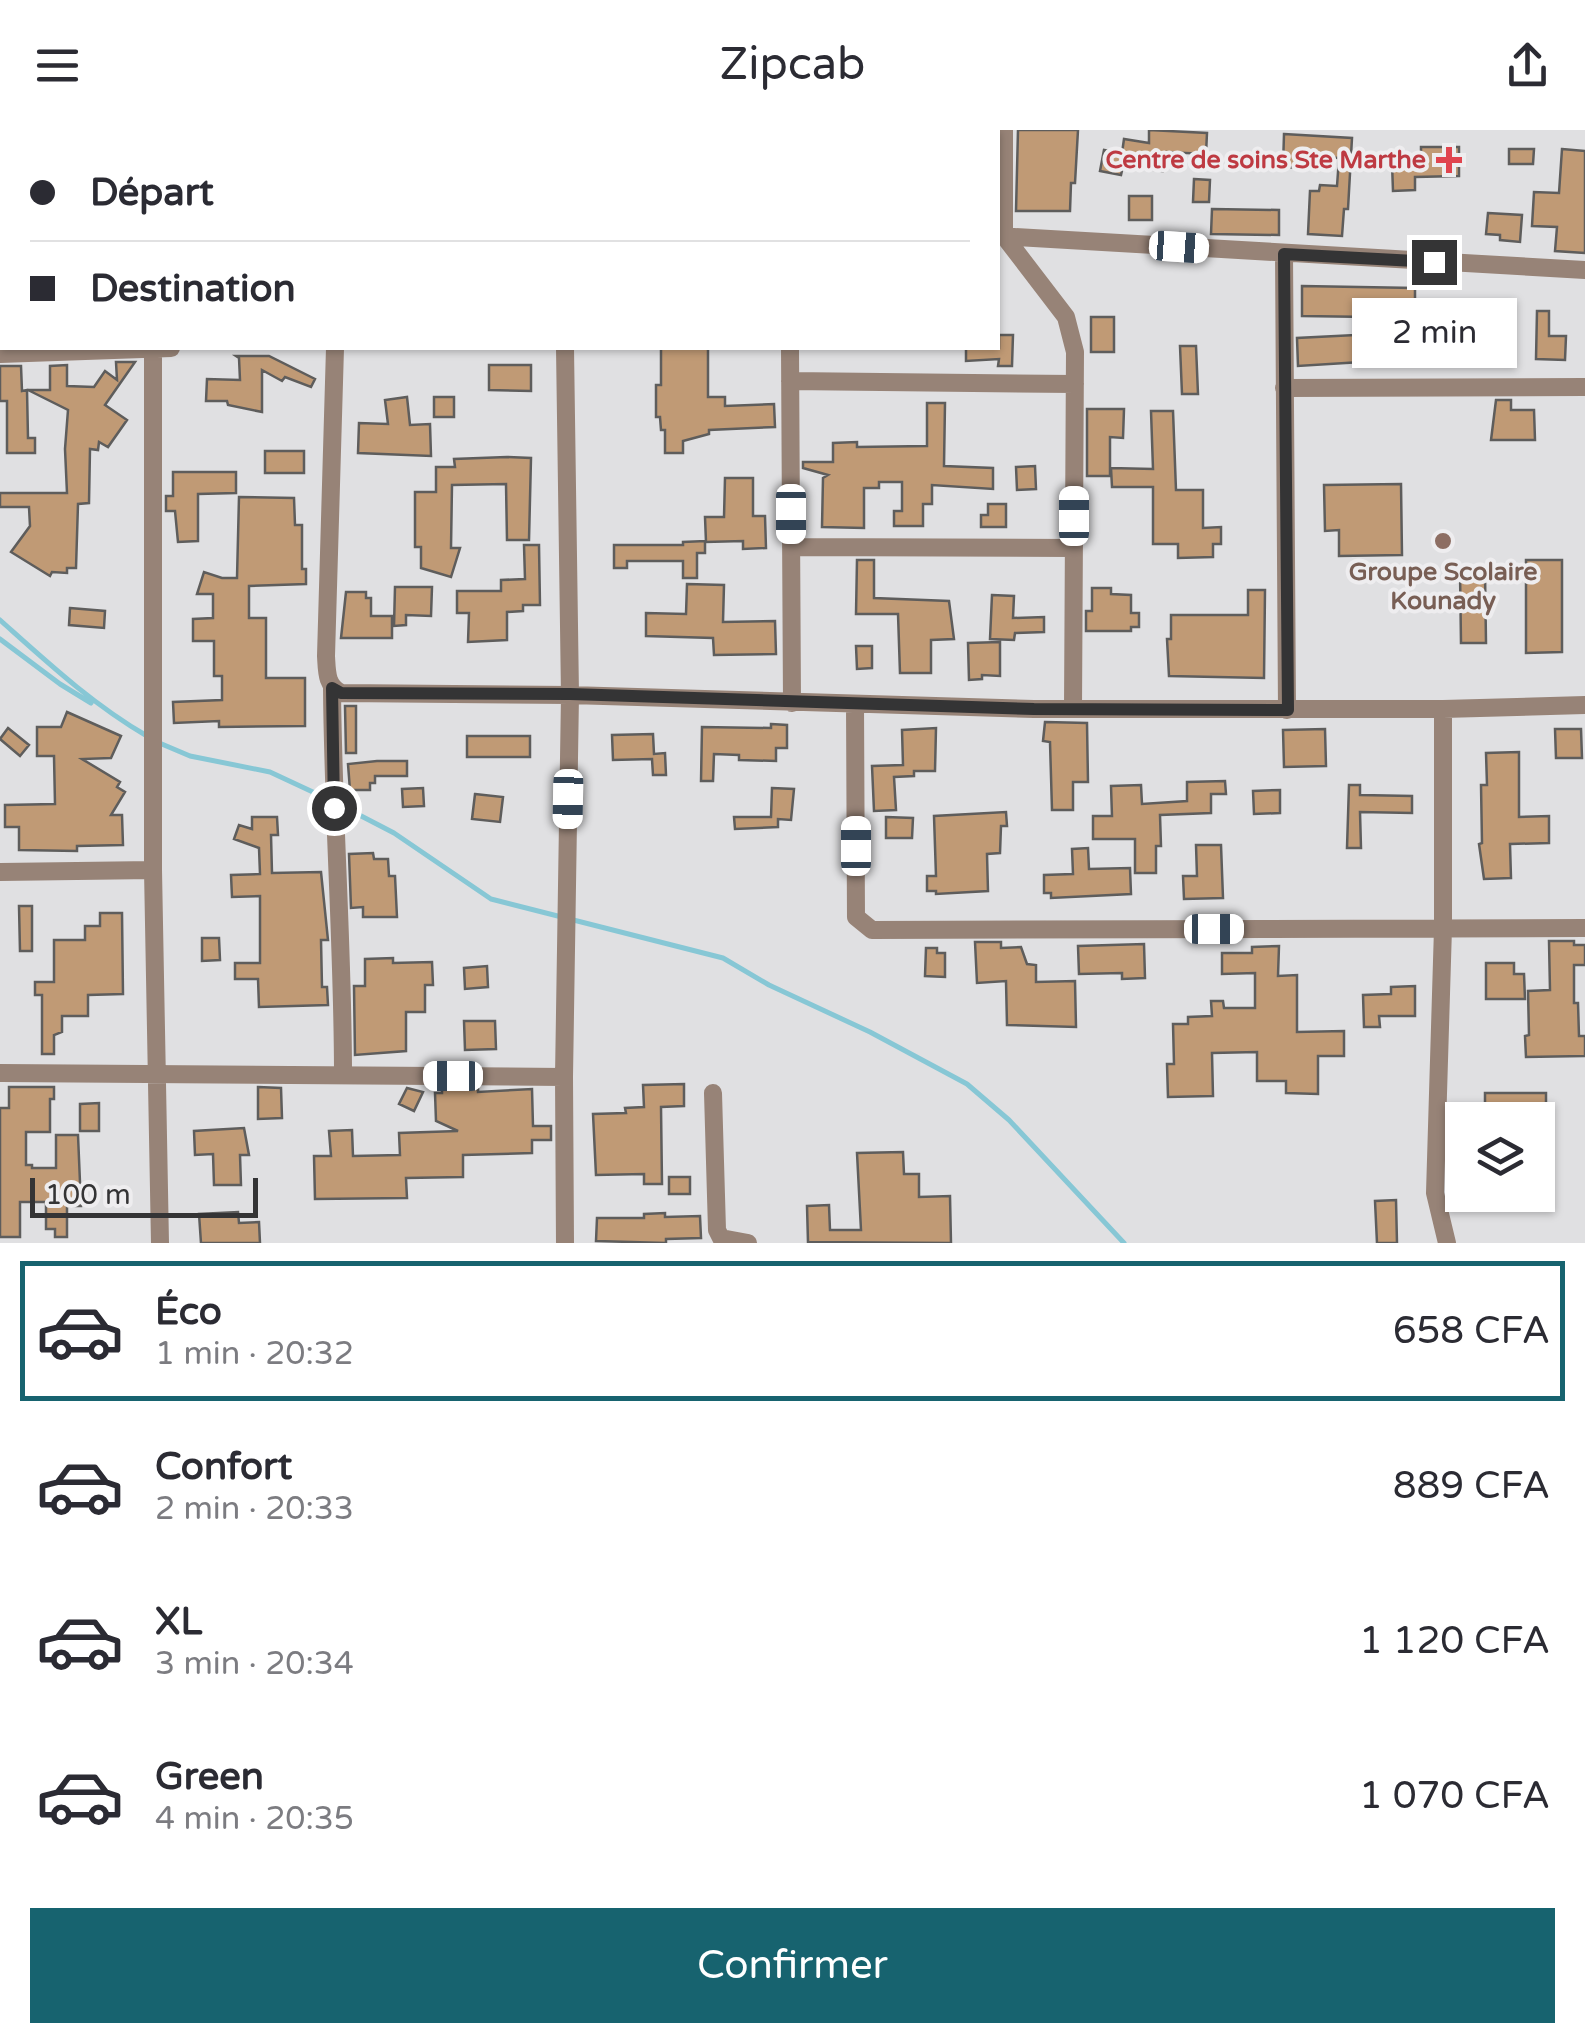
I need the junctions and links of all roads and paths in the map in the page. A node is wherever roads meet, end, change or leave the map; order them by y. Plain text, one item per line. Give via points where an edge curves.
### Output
1 (1004, 130) edge
2 (1001, 236) edge
3 (1284, 254) junction
4 (1585, 270) edge
5 (102, 350) edge
6 (153, 350) edge
7 (335, 350) edge
8 (565, 350) edge
9 (790, 350) edge
10 (0, 354) edge
11 (790, 381) junction
12 (1075, 384) junction
13 (1585, 387) edge
14 (1284, 388) junction
15 (791, 547) junction
16 (1074, 548) junction
17 (332, 688) junction
18 (570, 694) junction
19 (792, 703) junction
20 (855, 704) junction
21 (1585, 705) edge
22 (1073, 708) junction
23 (1443, 709) junction
24 (1288, 710) junction
25 (153, 870) junction
26 (0, 872) edge
27 (1442, 928) junction
28 (1585, 928) edge
29 (0, 1073) edge
30 (156, 1074) junction
31 (343, 1075) junction
32 (564, 1076) junction
33 (714, 1093) dead end
34 (160, 1243) edge
35 (565, 1243) edge
36 (748, 1243) edge
37 (1447, 1243) edge

1 - 2 street
2 - 3 street
2 - 12 street via 1066,316
3 - 4 street
3 - 14 street
5 - 10 street
6 - 25 street
7 - 17 street via 326,656
8 - 18 street
9 - 11 street
11 - 12 street
11 - 15 street
12 - 16 street
13 - 14 street
14 - 24 street
15 - 16 street
15 - 19 street
16 - 22 street
17 - 18 street
17 - 31 street
18 - 19 street
18 - 32 street
19 - 20 street
20 - 22 street
20 - 27 street via 856,917 872,930
21 - 23 street
22 - 24 street
23 - 24 street
23 - 27 street
25 - 26 street
25 - 30 street
27 - 28 street
27 - 37 street via 1435,1193
29 - 30 street
30 - 31 street
30 - 34 street
31 - 32 street
32 - 35 street
33 - 36 street via 717,1230 721,1238

